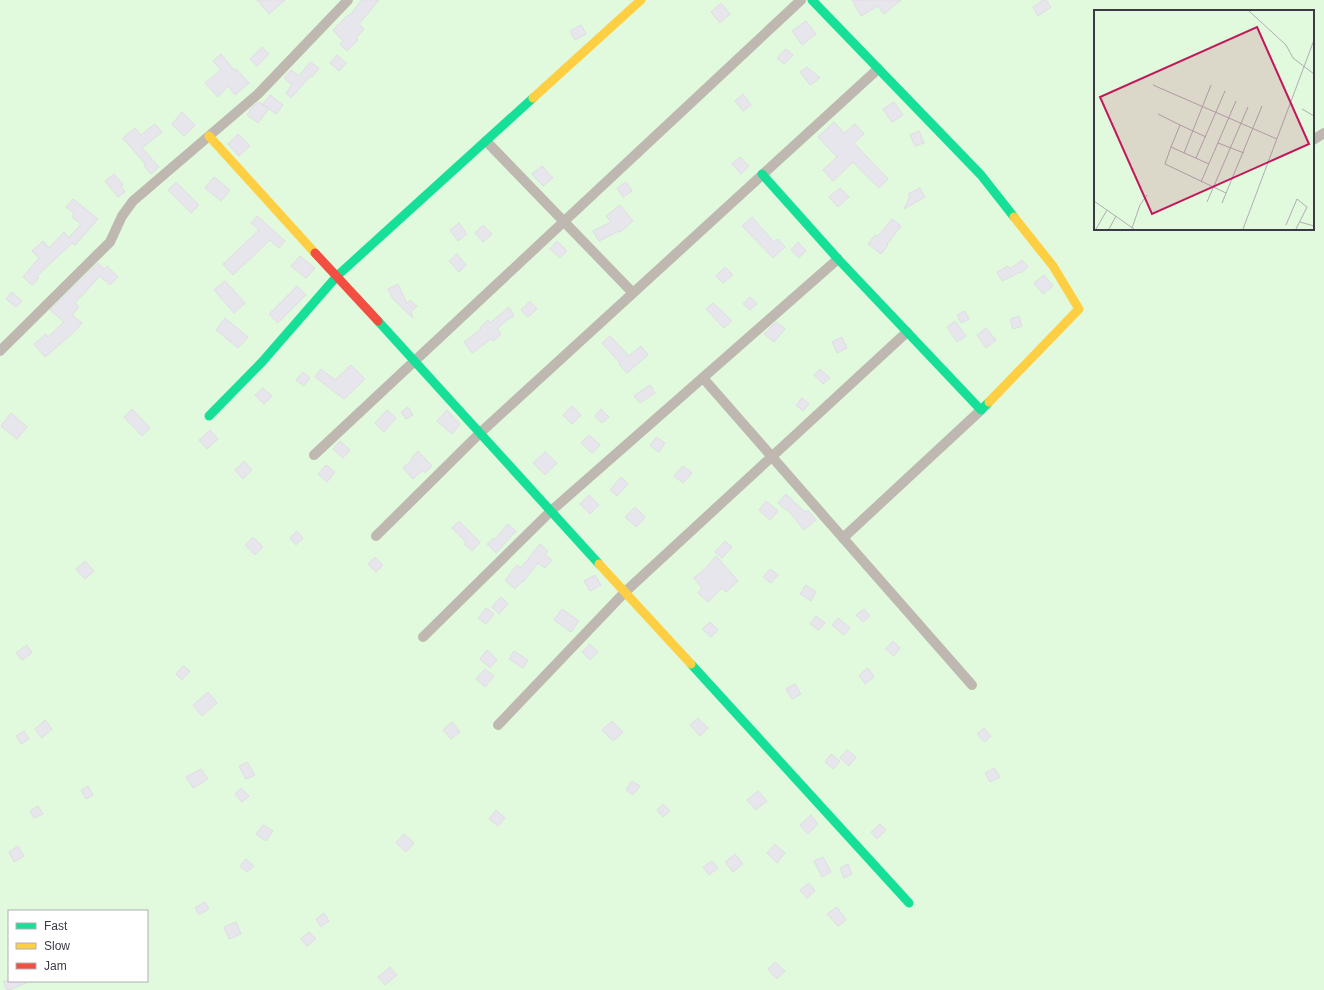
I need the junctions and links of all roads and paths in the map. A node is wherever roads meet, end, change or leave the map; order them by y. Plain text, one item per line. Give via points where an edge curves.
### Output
1 (348, 0) edge
2 (641, 0) edge
3 (801, 0) edge
4 (812, 0) edge
5 (878, 69) junction
6 (1324, 133) edge
7 (209, 136) junction
8 (1314, 139) edge
9 (486, 141) junction
10 (762, 174) junction
11 (563, 221) junction
12 (838, 259) junction
13 (337, 276) junction
14 (633, 293) junction
15 (907, 332) junction
16 (0, 351) edge
17 (414, 360) junction
18 (703, 378) junction
19 (980, 410) junction
20 (209, 416) dead end
21 (480, 433) junction
22 (314, 455) dead end
23 (772, 457) junction
24 (551, 511) junction
25 (376, 536) dead end
26 (843, 538) junction
27 (625, 592) junction
28 (423, 637) dead end
29 (972, 685) dead end
30 (498, 725) dead end
31 (909, 904) dead end

1 - 7 street via 258,94
2 - 9 street
3 - 11 street
4 - 5 street
5 - 10 street
5 - 19 street via 981,175 1052,266 1079,309
6 - 8 street
7 - 13 street
7 - 16 street via 132,201 110,242
9 - 11 street
9 - 13 street
10 - 12 street
10 - 14 street
11 - 14 street
11 - 17 street
12 - 15 street
12 - 18 street
13 - 17 street
13 - 20 street via 262,362
14 - 21 street
15 - 19 street
15 - 23 street
17 - 21 street
17 - 22 street
18 - 23 street
18 - 24 street
19 - 26 street
21 - 24 street
21 - 25 street
23 - 26 street
23 - 27 street
24 - 27 street
24 - 28 street
26 - 29 street
27 - 30 street
27 - 31 street

